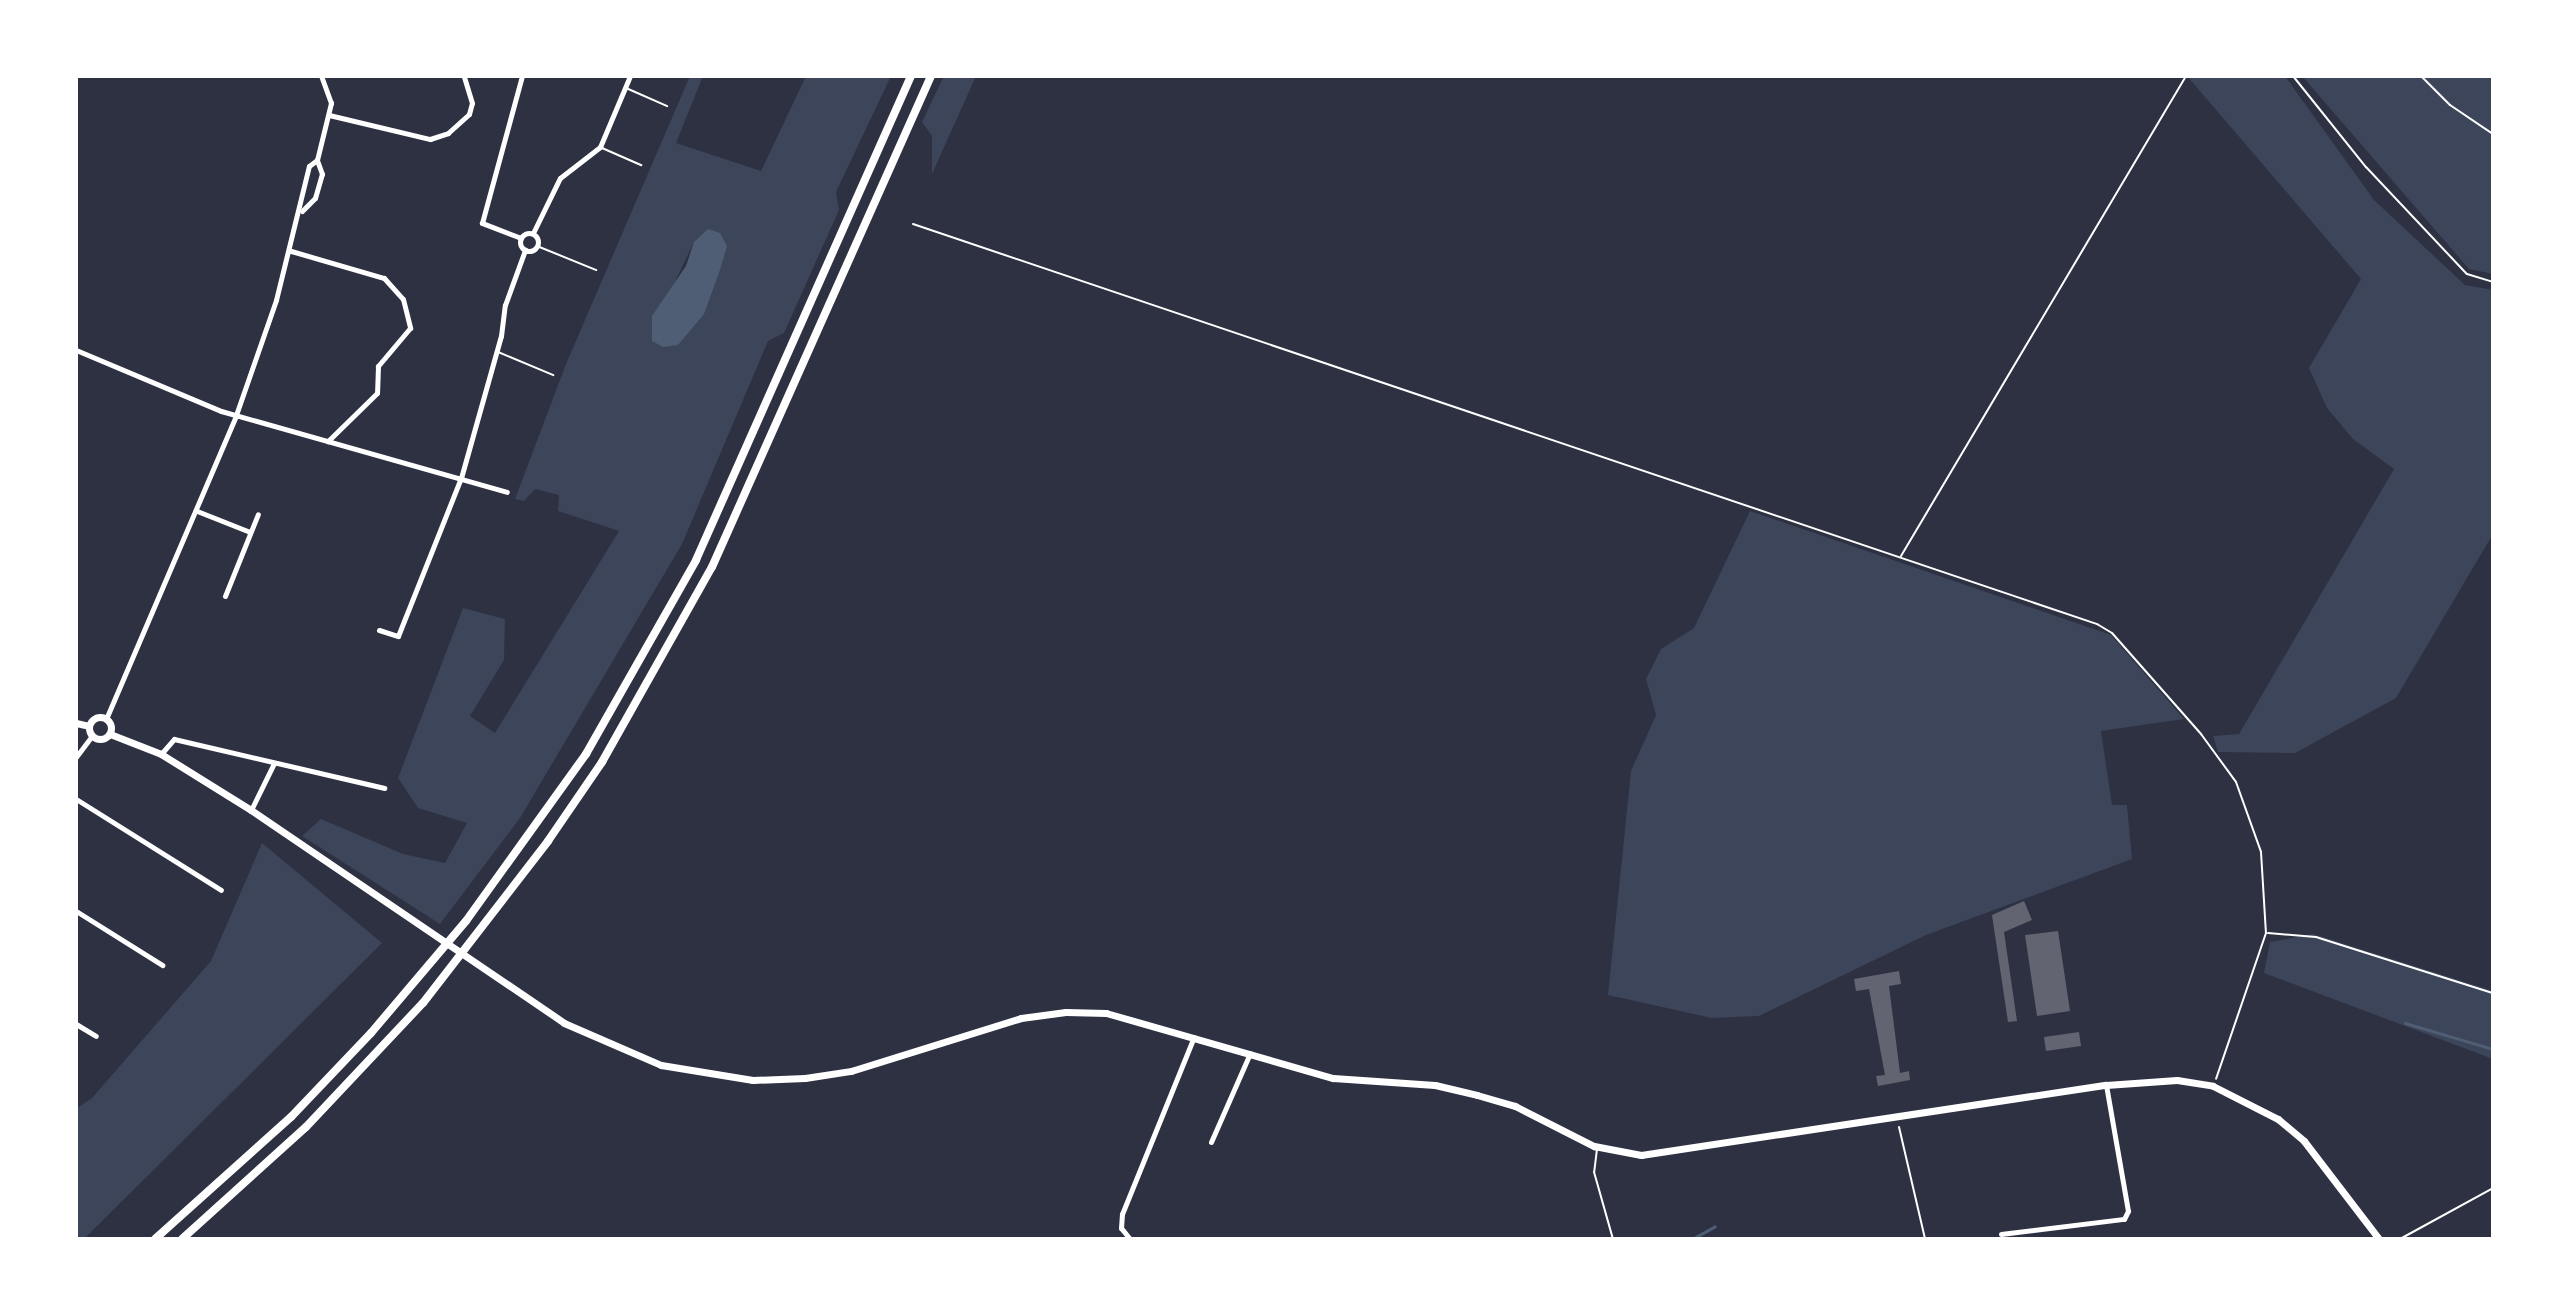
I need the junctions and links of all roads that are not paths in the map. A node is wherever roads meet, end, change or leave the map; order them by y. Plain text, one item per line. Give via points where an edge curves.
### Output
1 (321, 76) edge
2 (464, 76) edge
3 (522, 76) edge
4 (630, 76) edge
5 (911, 76) edge
6 (931, 76) edge
7 (625, 88) junction
8 (667, 106) dead end
9 (329, 115) junction
10 (600, 147) junction
11 (317, 160) junction
12 (641, 165) dead end
13 (301, 212) junction
14 (533, 233) junction
15 (521, 238) junction
16 (537, 246) junction
17 (525, 250) junction
18 (291, 251) junction
19 (596, 270) dead end
20 (76, 350) edge
21 (497, 351) junction
22 (553, 375) dead end
23 (236, 415) junction
24 (327, 442) junction
25 (461, 478) junction
26 (507, 492) dead end
27 (197, 511) junction
28 (258, 514) dead end
29 (250, 532) junction
30 (225, 596) dead end
31 (379, 630) dead end
32 (106, 719) junction
33 (76, 723) edge
34 (89, 726) junction
35 (110, 734) junction
36 (92, 736) junction
37 (161, 754) junction
38 (76, 757) edge
39 (274, 763) junction
40 (384, 788) dead end
41 (76, 799) edge
42 (251, 810) junction
43 (221, 890) dead end
44 (76, 911) edge
45 (162, 965) dead end
46 (76, 1024) edge
47 (96, 1036) dead end
48 (1194, 1036) junction
49 (1250, 1053) junction
50 (2106, 1085) junction
51 (1211, 1142) dead end
52 (1597, 1148) junction
53 (2001, 1234) dead end
54 (155, 1239) edge
55 (182, 1239) edge
56 (1130, 1239) edge
57 (1613, 1239) edge
58 (2379, 1239) edge

1 - 9 street via 331,103
2 - 9 street via 472,103 469,114 448,133 430,139
3 - 15 street via 482,223
4 - 7 street
5 - 54 highway via 696,560 586,754 466,921 371,1033 291,1117
6 - 55 highway via 712,567 602,762 423,1003 306,1127
7 - 8 lane
7 - 10 street
9 - 11 street
10 - 12 lane
10 - 14 street via 560,178
11 - 13 street via 309,166
11 - 13 street via 322,174 315,198
13 - 18 street
14 - 15 street
14 - 16 street
15 - 17 street
16 - 17 street
16 - 19 lane
17 - 21 street via 505,305
18 - 23 street
18 - 24 street via 384,278 403,299 410,328 378,366 377,393
20 - 23 street
21 - 22 lane
21 - 25 street
23 - 24 street
23 - 27 street
24 - 25 street
25 - 26 street
25 - 31 street via 398,636
27 - 29 street
27 - 32 street
28 - 29 street
29 - 30 street
32 - 34 main road via 96,718
32 - 35 main road
33 - 34 main road
34 - 36 main road
35 - 36 main road via 102,739
35 - 37 main road
36 - 38 street
37 - 39 street via 174,739
37 - 42 main road
39 - 40 street
39 - 42 street
41 - 43 street
42 - 48 main road via 493,975 610,1047 661,1065 753,1080 851,1071 1005,1023 1066,1012 1106,1013
44 - 45 street
46 - 47 street
48 - 49 main road
48 - 56 street via 1122,1214 1121,1228
49 - 51 street
49 - 52 main road via 1333,1078 1435,1085 1477,1095 1515,1106
50 - 52 main road via 1641,1155
50 - 53 street via 2128,1211 2124,1219
50 - 58 main road via 2169,1080 2213,1086 2261,1107 2304,1141
52 - 57 lane via 1594,1172

